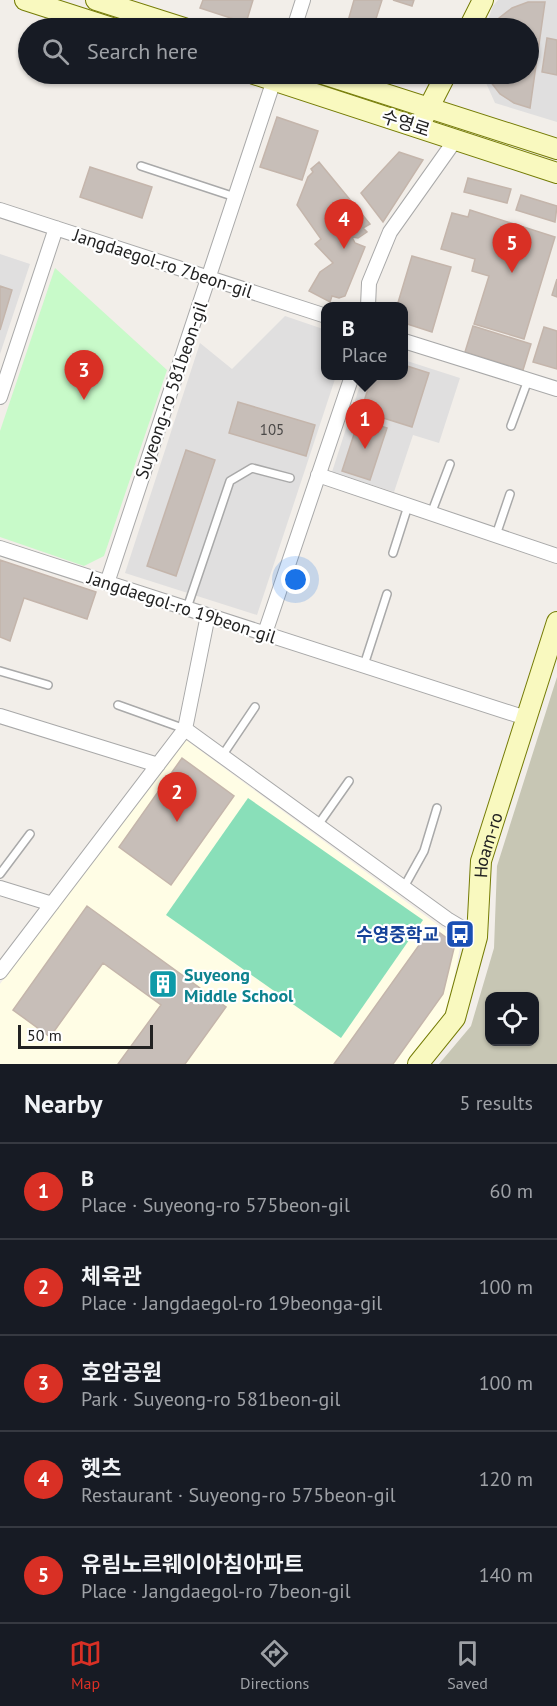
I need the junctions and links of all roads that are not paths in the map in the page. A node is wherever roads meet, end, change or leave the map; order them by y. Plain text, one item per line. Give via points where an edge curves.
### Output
1 (25, 0) edge
2 (96, 0) edge
3 (303, 0) edge
4 (483, 0) edge
5 (121, 4) edge
6 (81, 18) edge
7 (158, 18) edge
8 (297, 18) edge
9 (474, 18) edge
10 (273, 84) edge
11 (286, 84) edge
12 (353, 84) edge
13 (441, 84) edge
14 (429, 109) junction
15 (419, 128) junction
16 (456, 139) junction
17 (557, 149) edge
18 (141, 166) dead end
19 (557, 173) edge
20 (236, 197) junction
21 (0, 210) edge
22 (56, 228) junction
23 (208, 279) junction
24 (368, 302) edge
25 (321, 314) edge
26 (408, 342) edge
27 (350, 380) edge
28 (528, 380) junction
29 (557, 388) edge
30 (0, 397) edge
31 (511, 426) dead end
32 (450, 464) dead end
33 (318, 475) junction
34 (290, 478) dead end
35 (510, 494) dead end
36 (408, 506) junction
37 (431, 514) junction
38 (496, 536) junction
39 (0, 548) edge
40 (393, 553) dead end
41 (557, 556) edge
42 (107, 583) junction
43 (387, 594) dead end
44 (187, 608) junction
45 (208, 615) junction
46 (557, 622) edge
47 (265, 633) junction
48 (364, 665) junction
49 (0, 671) edge
50 (48, 685) dead end
51 (118, 705) dead end
52 (255, 707) dead end
53 (0, 716) edge
54 (526, 718) junction
55 (185, 729) junction
56 (222, 756) junction
57 (158, 765) junction
58 (349, 781) dead end
59 (437, 808) dead end
60 (318, 825) junction
61 (30, 834) dead end
62 (0, 874) edge
63 (404, 887) junction
64 (0, 888) edge
65 (52, 904) junction
66 (477, 937) junction
67 (0, 972) edge
68 (418, 1064) edge

1 - 6 main road
2 - 5 main road
3 - 8 street
4 - 9 main road
5 - 7 main road
10 - 20 street, Suyeong-ro 581beon-gil
11 - 15 main road, 수영로
12 - 14 main road
13 - 14 main road
14 - 15 main road
14 - 17 main road
15 - 16 main road, 수영로
16 - 19 main road, 수영로
16 - 24 street via 390,232 369,283
18 - 20 lane
20 - 23 street, Suyeong-ro 581beon-gil
21 - 22 street, Jangdaegol-ro 7beon-gil
22 - 23 street, Jangdaegol-ro 7beon-gil
22 - 30 street
23 - 25 street, Jangdaegol-ro 7beon-gil
23 - 42 street, Suyeong-ro 581beon-gil
26 - 28 street
27 - 33 street
28 - 29 street
28 - 31 lane
32 - 37 lane
33 - 36 street
33 - 47 street
34 - 44 lane via 252,468 230,482
35 - 38 lane
36 - 37 street
36 - 40 lane
37 - 38 street
38 - 41 street
39 - 42 street, Jangdaegol-ro 19beon-gil
42 - 44 street, Jangdaegol-ro 19beon-gil
43 - 48 lane
44 - 45 street, Jangdaegol-ro 19beon-gil
45 - 47 street, Jangdaegol-ro 19beon-gil
45 - 55 street
46 - 54 main road, Hoam-ro
47 - 48 street, Jangdaegol-ro 19beon-gil
48 - 54 street, Jangdaegol-ro 19beon-gil
49 - 50 lane
51 - 55 lane
52 - 56 lane
53 - 57 street
54 - 66 main road, Hoam-ro via 481,861
55 - 56 street
55 - 57 street
56 - 60 street
57 - 65 street
58 - 60 lane
59 - 63 lane via 424,851
60 - 63 street
61 - 62 lane
63 - 66 street
64 - 65 street
65 - 67 street
66 - 68 main road, Hoam-ro via 455,1018

